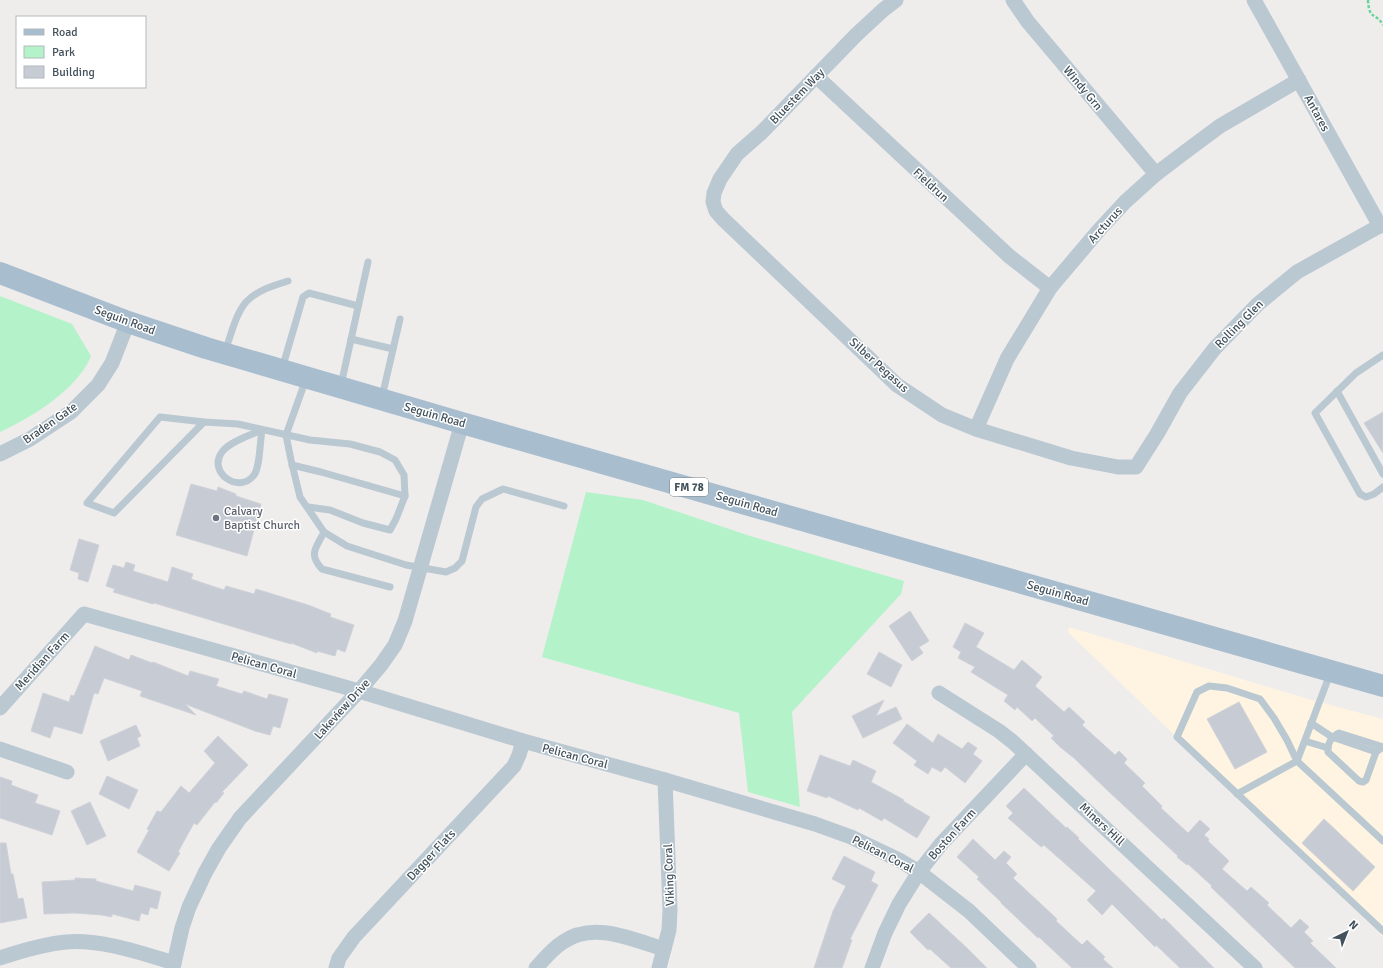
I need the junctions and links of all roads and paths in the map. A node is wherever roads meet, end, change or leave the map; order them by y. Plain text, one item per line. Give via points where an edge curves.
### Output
1 (896, 0) edge
2 (1013, 0) edge
3 (1254, 0) edge
4 (1368, 0) edge
5 (1383, 26) edge
6 (816, 76) junction
7 (1299, 80) junction
8 (1156, 174) junction
9 (713, 202) joint
10 (1382, 225) edge
11 (368, 262) dead end
12 (0, 273) edge
13 (288, 281) dead end
14 (1050, 288) junction
15 (358, 306) junction
16 (400, 319) dead end
17 (128, 322) junction
18 (351, 339) junction
19 (393, 349) junction
20 (224, 353) junction
21 (1383, 355) edge
22 (281, 370) junction
23 (307, 377) junction
24 (341, 387) junction
25 (1337, 391) junction
26 (382, 399) junction
27 (204, 422) junction
28 (462, 423) junction
29 (976, 429) junction
30 (262, 430) junction
31 (286, 435) junction
32 (0, 454) edge
33 (292, 465) junction
34 (1136, 467) joint
35 (1383, 474) edge
36 (1383, 487) edge
37 (405, 496) junction
38 (564, 506) dead end
39 (308, 507) junction
40 (324, 532) junction
41 (421, 568) junction
42 (390, 587) dead end
43 (84, 614) joint
44 (1331, 671) junction
45 (1383, 686) edge
46 (359, 692) junction
47 (938, 693) dead end
48 (0, 708) edge
49 (1311, 723) junction
50 (1332, 737) junction
51 (523, 741) junction
52 (1305, 741) junction
53 (1383, 747) edge
54 (1328, 748) junction
55 (0, 749) edge
56 (1376, 752) junction
57 (1026, 754) junction
58 (1297, 761) junction
59 (67, 772) dead end
60 (665, 780) junction
61 (1237, 794) junction
62 (1383, 841) edge
63 (919, 872) junction
64 (1383, 931) edge
65 (664, 949) junction
66 (0, 958) edge
67 (173, 966) edge
68 (336, 968) edge
69 (536, 968) edge
70 (658, 968) edge
71 (872, 968) edge
72 (1029, 968) edge
73 (1255, 968) edge

1 - 6 street, Bluestem Way via 856,35
2 - 8 street, Windy Grn via 1033,28
3 - 7 street, Antares
4 - 5 path via 1372,16 1381,21
6 - 9 street, Bluestem Way via 737,154 720,179
6 - 14 street, Fieldrun via 1009,256
7 - 8 street, Arcturus via 1220,126
7 - 10 street, Antares
8 - 14 street, Arcturus via 1125,202
9 - 29 street, Silber Pegasus via 723,219 896,384 942,415
10 - 34 street, Rolling Glen via 1297,272 1258,304 1215,348 1180,393 1158,434
11 - 15 lane
12 - 17 main road, Seguin Road / FM 78
13 - 20 lane via 265,288 246,302
14 - 29 street, Arcturus via 1007,359
15 - 18 lane
15 - 22 lane via 309,292 303,297
16 - 19 lane
17 - 20 main road, Seguin Road / FM 78
17 - 32 street, Braden Gate via 112,363 98,385 71,412 30,439
18 - 19 lane
18 - 24 lane
19 - 26 lane
20 - 22 main road, Seguin Road / FM 78
21 - 25 lane via 1356,373
22 - 23 main road, Seguin Road / FM 78
23 - 24 main road, Seguin Road / FM 78
23 - 31 lane
24 - 26 main road, Seguin Road / FM 78
25 - 35 lane
25 - 36 lane via 1314,413 1360,494 1366,497
26 - 28 main road, Seguin Road / FM 78
27 - 27 lane via 160,417 87,503 114,513
27 - 30 lane via 238,424
28 - 41 street, Lakeview Drive
28 - 44 main road, Seguin Road / FM 78
29 - 34 street, Silber Pegasus via 1071,458 1118,467
30 - 30 lane via 242,438 222,451 218,463 225,479 238,483 245,482 255,474
30 - 31 lane
31 - 33 lane
31 - 37 lane via 350,444 390,457 395,460 404,475
33 - 37 lane
33 - 39 lane via 300,496
37 - 39 lane via 390,530 330,510
38 - 41 lane via 503,489 482,499 476,507 462,561 455,568 446,572
39 - 40 lane
40 - 41 lane via 347,546 380,558
40 - 42 lane via 314,556 322,569
41 - 46 street, Lakeview Drive via 395,645
43 - 46 street, Pelican Coral
43 - 48 street, Meridian Farm
44 - 45 main road, Seguin Road / FM 78
44 - 49 lane
46 - 51 street, Pelican Coral
46 - 67 street, Lakeview Drive via 240,818 219,848 189,907
47 - 57 street, Miners Hill via 999,731
49 - 50 lane
49 - 52 lane
50 - 53 lane via 1338,733
50 - 54 lane
50 - 56 lane
51 - 60 street, Pelican Coral
51 - 68 street, Dagger Flats via 514,766 354,937 339,958
52 - 54 lane
52 - 58 lane
53 - 56 lane
54 - 56 lane via 1332,756 1358,781 1363,782
55 - 59 street
57 - 63 street, Boston Farm via 941,844
57 - 73 street, Miners Hill
58 - 61 lane
58 - 61 lane via 1284,734 1260,699 1227,688 1209,686 1197,692 1177,737
58 - 62 lane
60 - 63 street, Pelican Coral via 851,837
60 - 65 street, Viking Coral via 670,910 669,930
61 - 64 lane
63 - 71 street, Boston Farm via 899,904
63 - 72 street, Pelican Coral via 968,911
65 - 69 street via 606,932 593,932 563,942
65 - 70 street, Viking Coral
66 - 67 street via 44,945 67,942 98,943 118,947

